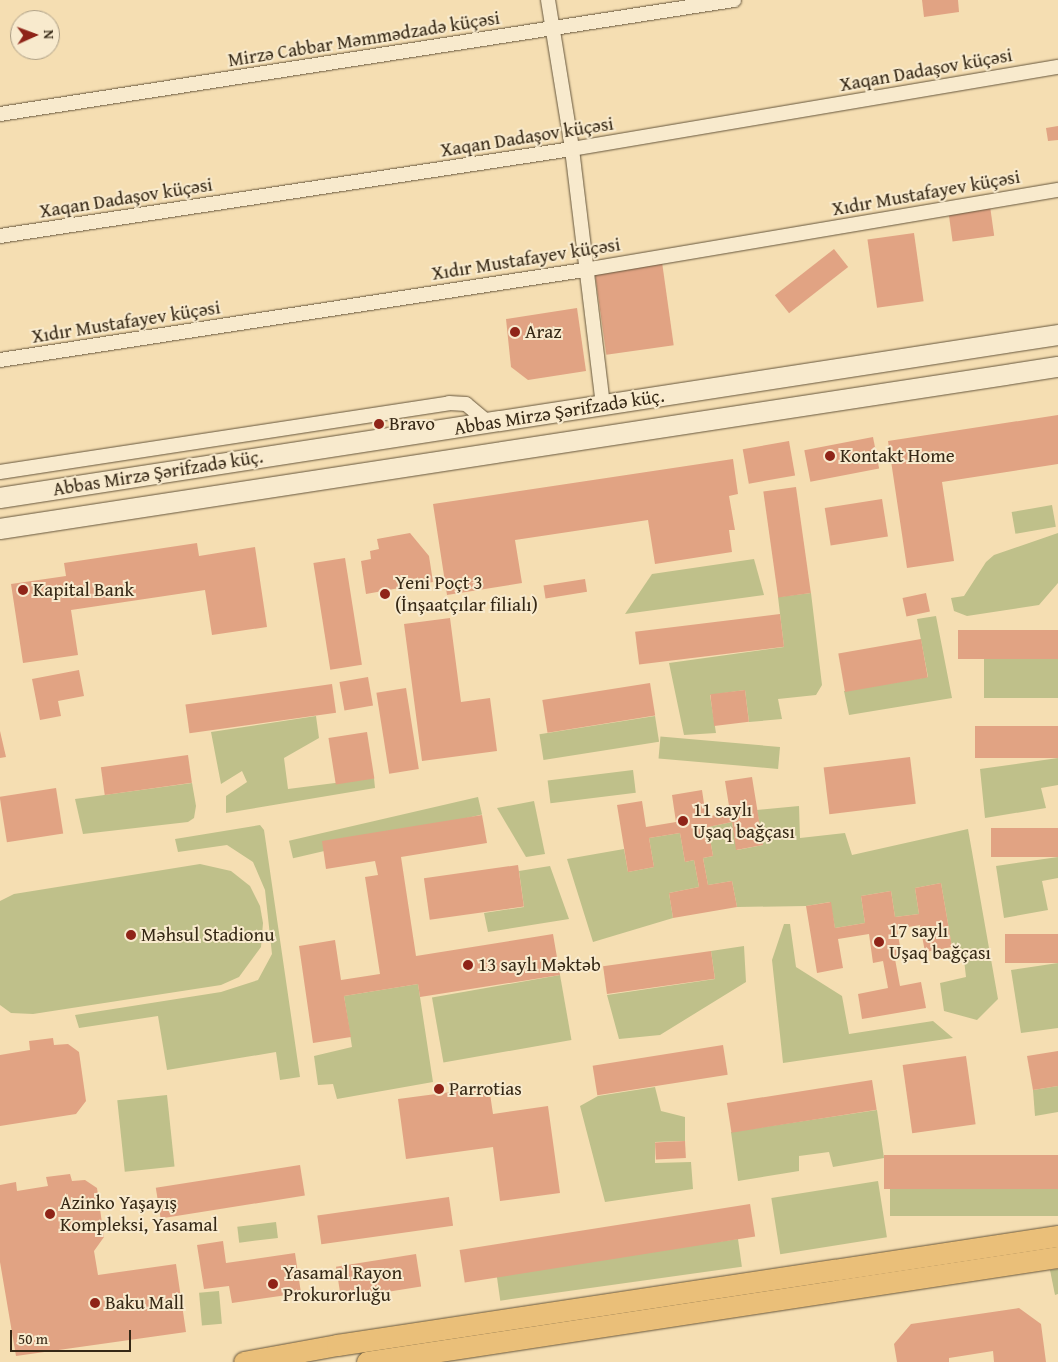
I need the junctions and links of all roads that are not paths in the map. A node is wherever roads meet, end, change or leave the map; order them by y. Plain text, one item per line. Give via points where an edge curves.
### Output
1 (548, 0) edge
2 (734, 0) edge
3 (552, 30) junction
4 (1058, 67) edge
5 (0, 114) edge
6 (572, 149) junction
7 (1058, 190) edge
8 (0, 236) edge
9 (584, 270) junction
10 (1058, 335) edge
11 (0, 360) edge
12 (882, 362) junction
13 (1058, 367) edge
14 (886, 392) junction
15 (603, 405) junction
16 (489, 422) junction
17 (0, 472) edge
18 (0, 498) edge
19 (0, 529) edge
20 (1058, 1236) edge
21 (1058, 1257) edge
22 (244, 1362) edge
23 (367, 1362) edge

1 - 3 street
2 - 3 street, Mirzə Cabbar Məmmədzadə küçəsi
3 - 5 street, Mirzə Cabbar Məmmədzadə küçəsi
3 - 6 street
4 - 6 street, Xaqan Dadaşov küçəsi
6 - 8 street, Xaqan Dadaşov küçəsi
6 - 9 street
7 - 9 street, Xıdır Mustafayev küçəsi
9 - 11 street, Xıdır Mustafayev küçəsi
9 - 15 street
10 - 12 main road, Abbas Mirzə Şərifzadə küç.
12 - 14 main road
12 - 15 main road, Abbas Mirzə Şərifzadə küç.
13 - 14 main road, Abbas Mirzə Şərifzadə küç.
14 - 19 main road, Abbas Mirzə Şərifzadə küç.
15 - 16 main road, Abbas Mirzə Şərifzadə küç.
16 - 17 street via 466,404 449,403
16 - 18 main road, Abbas Mirzə Şərifzadə küç.
20 - 22 main road via 355,1342
21 - 23 main road

